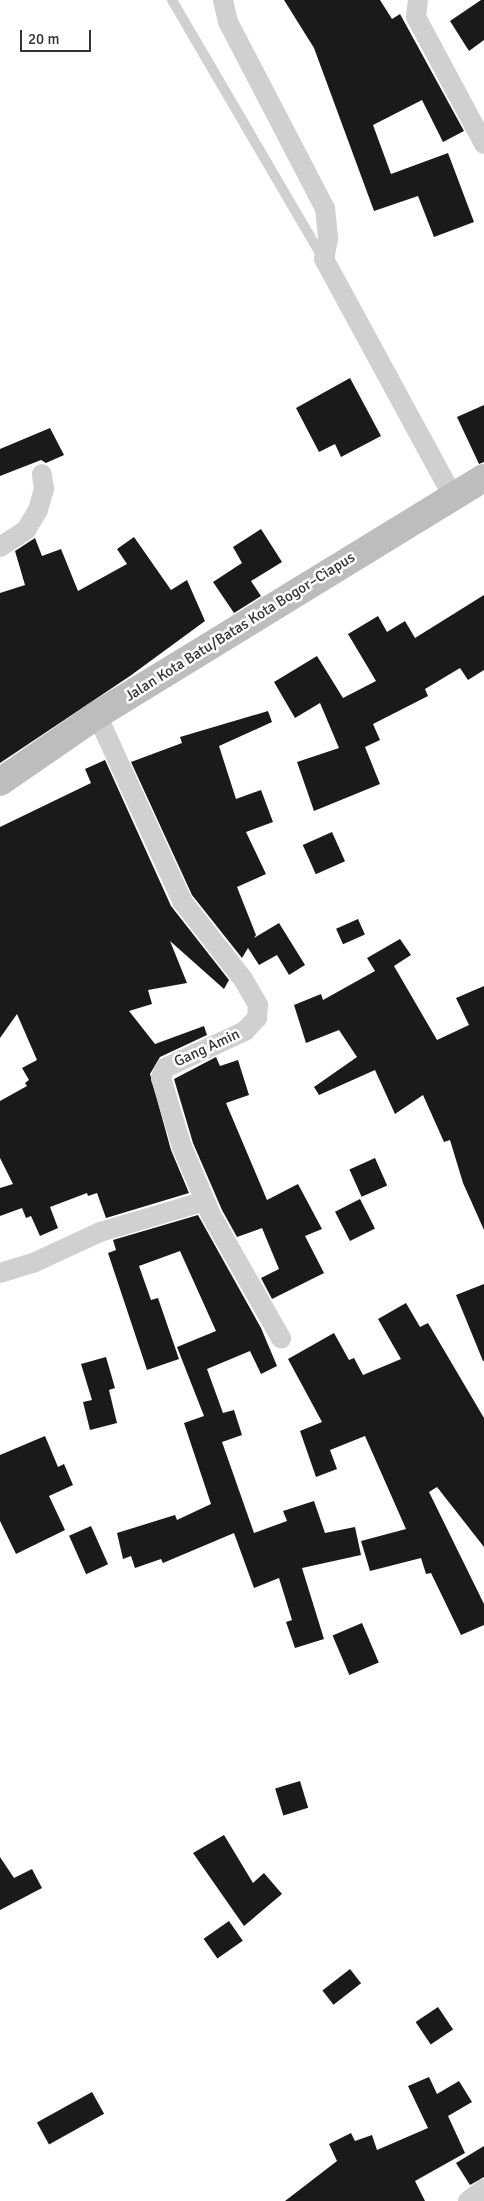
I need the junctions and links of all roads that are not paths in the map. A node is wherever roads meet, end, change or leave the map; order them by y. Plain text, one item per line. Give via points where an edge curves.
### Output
1 (172, 0) edge
2 (223, 0) edge
3 (418, 0) edge
4 (484, 144) edge
5 (324, 259) junction
6 (42, 474) dead end
7 (484, 478) edge
8 (452, 495) junction
9 (0, 547) edge
10 (97, 715) junction
11 (0, 782) edge
12 (205, 1201) junction
13 (0, 1273) edge
14 (281, 1338) dead end
15 (484, 2189) edge
16 (468, 2201) edge

1 - 5 lane
2 - 5 street via 228,22 325,208 328,239
3 - 4 street via 416,17
5 - 8 street
6 - 9 street via 44,489 38,510 26,530
7 - 8 main road, Jalan Kota Batu/Batas Kota Bogor–Ciapus
8 - 10 main road, Jalan Kota Batu/Batas Kota Bogor–Ciapus
10 - 11 main road, Jalan Kota Batu/Batas Kota Bogor–Ciapus
10 - 12 street, Gang Amin via 182,901 243,979 258,1005 257,1018 244,1031 165,1068 161,1074 182,1147
12 - 13 street via 100,1232
12 - 14 street, Gang Amin
15 - 16 street

